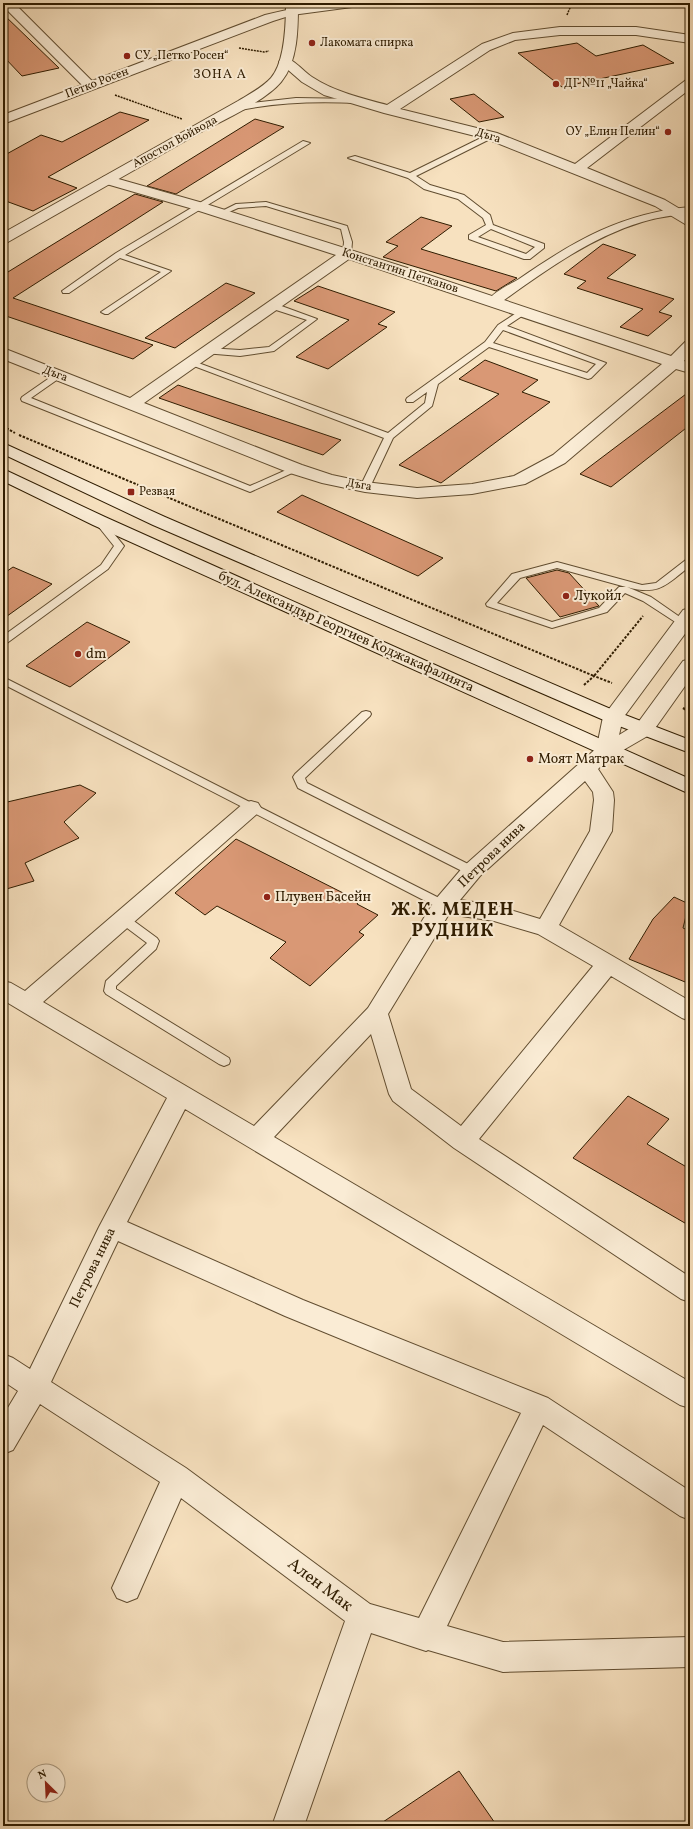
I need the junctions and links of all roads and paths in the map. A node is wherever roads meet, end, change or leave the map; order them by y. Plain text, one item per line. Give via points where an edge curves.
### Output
1 (6, 3) edge
2 (352, 3) edge
3 (292, 8) edge
4 (690, 40) edge
5 (203, 42) junction
6 (288, 47) junction
7 (285, 62) junction
8 (690, 83) edge
9 (90, 86) junction
10 (357, 101) junction
11 (231, 110) junction
12 (389, 110) junction
13 (3, 120) edge
14 (203, 126) junction
15 (492, 136) junction
16 (306, 143) dead end
17 (352, 158) dead end
18 (577, 169) junction
19 (411, 176) junction
20 (108, 180) junction
21 (198, 206) junction
22 (690, 210) edge
23 (674, 211) junction
24 (220, 214) junction
25 (690, 220) edge
26 (490, 226) junction
27 (3, 239) edge
28 (347, 254) junction
29 (119, 255) junction
30 (66, 291) dead end
31 (493, 302) junction
32 (273, 306) junction
33 (105, 312) dead end
34 (524, 312) junction
35 (502, 327) junction
36 (488, 344) junction
37 (690, 345) edge
38 (207, 351) junction
39 (4, 358) edge
40 (190, 362) junction
41 (673, 363) junction
42 (690, 368) edge
43 (58, 375) junction
44 (434, 382) junction
45 (410, 400) dead end
46 (133, 403) junction
47 (3, 426) edge
48 (389, 437) junction
49 (3, 448) edge
50 (296, 469) junction
51 (3, 474) edge
52 (365, 487) junction
53 (99, 521) junction
54 (690, 561) edge
55 (625, 587) junction
56 (686, 619) edge
57 (3, 640) edge
58 (690, 665) edge
59 (594, 676) dead end
60 (3, 680) edge
61 (366, 714) dead end
62 (612, 717) junction
63 (644, 729) junction
64 (690, 747) edge
65 (606, 751) junction
66 (587, 768) junction
67 (690, 788) edge
68 (251, 808) junction
69 (472, 871) junction
70 (442, 905) junction
71 (123, 920) junction
72 (546, 928) junction
73 (608, 964) junction
74 (3, 989) edge
75 (27, 1003) junction
76 (690, 1012) edge
77 (376, 1014) junction
78 (224, 1061) dead end
79 (181, 1094) junction
80 (257, 1139) junction
81 (463, 1141) junction
82 (112, 1227) junction
83 (690, 1291) edge
84 (3, 1366) edge
85 (36, 1386) junction
86 (690, 1396) edge
87 (538, 1407) junction
88 (3, 1441) edge
89 (176, 1477) junction
90 (690, 1507) edge
91 (127, 1588) dead end
92 (362, 1616) junction
93 (426, 1636) junction
94 (690, 1652) edge
95 (288, 1826) edge

1 - 9 street
2 - 3 street, Петко Росен
3 - 5 street, Петко Росен
3 - 6 street, Апостол Войвода
4 - 12 street via 636,31 560,31 513,37 486,47
5 - 6 path via 264,52
5 - 9 street, Петко Росен
6 - 7 street, Апостол Войвода
7 - 10 street, Дъга via 328,92
7 - 11 street, Апостол Войвода via 277,79
8 - 18 street
9 - 13 street, Петко Росен
9 - 14 path
10 - 11 lane via 283,100 262,102
10 - 12 street, Дъга
11 - 14 street, Апостол Войвода
12 - 15 street, Дъга
14 - 20 street, Апостол Войвода
15 - 18 street, Дъга
15 - 19 lane
16 - 21 lane
17 - 19 lane
18 - 23 street, Дъга
19 - 26 lane via 427,187 461,197 487,217
20 - 21 street, Константин Петканов
20 - 27 street, Апостол Войвода
21 - 24 street, Константин Петканов
21 - 29 lane
22 - 23 street
23 - 25 street, Дъга
23 - 31 street via 644,218 596,236 554,260
24 - 28 street, Константин Петканов
24 - 28 lane via 236,206 266,204 344,228 348,242
26 - 26 lane via 472,237 527,257 541,246
28 - 31 street, Константин Петканов
28 - 32 street
29 - 30 lane
29 - 33 lane via 167,271
31 - 34 street, Константин Петканов
32 - 38 street
32 - 38 lane via 313,319 270,349 240,353
34 - 35 lane
34 - 41 street, Константин Петканов
35 - 36 lane
35 - 36 lane via 602,363 588,376
36 - 44 lane
37 - 41 street, Дъга
38 - 40 street
39 - 43 street, Дъга via 28,363
40 - 46 street
40 - 48 lane
41 - 42 street, Константин Петканов
41 - 52 street, Дъга via 558,459 519,480 472,489 417,493
43 - 46 street, Дъга
43 - 50 lane via 25,399 250,489
44 - 45 lane
44 - 48 lane via 429,404
46 - 50 street, Дъга
47 - 59 path
48 - 52 lane
49 - 62 street, бул. Александър Георгиев Коджакафалията via 159,521
50 - 52 street, Дъга
51 - 53 street, бул. Александър Георгиев Коджакафалията
53 - 57 lane via 119,546 105,567
53 - 65 street, бул. Александър Георгиев Коджакафалията
54 - 55 lane via 659,586
55 - 55 lane via 557,565 516,576 490,604 552,625 603,610
55 - 56 lane
56 - 62 street
58 - 63 street, Петрова нива
60 - 68 lane
61 - 69 lane via 299,776 302,785
62 - 63 street, бул. Александър Георгиев Коджакафалията
62 - 65 street
63 - 64 street, бул. Александър Георгиев Коджакафалията
63 - 65 street, Петрова нива
65 - 66 street, Петрова нива
65 - 67 street, бул. Александър Георгиев Коджакафалията
66 - 69 street, Петрова нива
66 - 72 street via 603,792 601,832
68 - 70 lane
68 - 71 street
69 - 70 street, Петрова нива
70 - 72 street via 494,912
70 - 77 street, Петрова нива
71 - 75 street
71 - 78 lane via 153,941 152,946 110,984 110,991
72 - 73 street
73 - 76 street
73 - 81 street
74 - 75 street
75 - 79 street
77 - 80 street, Петрова нива
77 - 81 street via 401,1094
79 - 80 street
79 - 82 street, Петрова нива
80 - 86 street
81 - 83 street
82 - 85 street, Петрова нива
82 - 87 street via 294,1308
84 - 85 street, Ален Мак
85 - 88 street, Петрова нива
85 - 89 street, Ален Мак
87 - 90 street
87 - 93 street
89 - 91 street
89 - 92 street, Ален Мак
92 - 93 street, Ален Мак
92 - 95 street
93 - 94 street, Ален Мак via 503,1657

